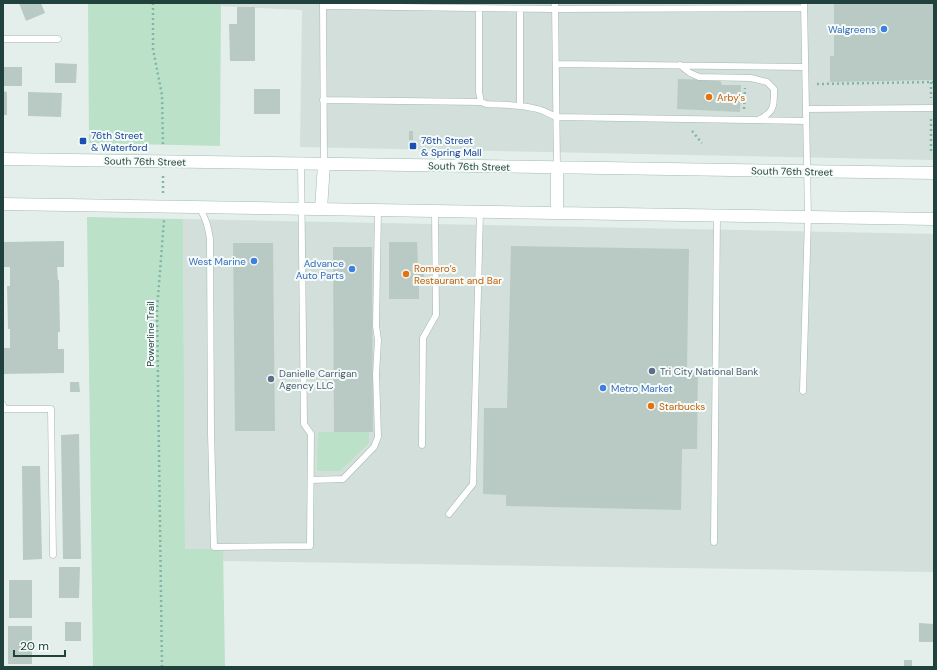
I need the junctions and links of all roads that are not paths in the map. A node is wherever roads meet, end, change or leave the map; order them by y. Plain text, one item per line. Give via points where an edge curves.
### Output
1 (323, 5) edge
2 (555, 6) edge
3 (804, 6) edge
4 (479, 8) junction
5 (520, 9) junction
6 (3, 39) edge
7 (58, 39) dead end
8 (556, 64) junction
9 (680, 65) junction
10 (805, 67) junction
11 (323, 100) junction
12 (481, 102) junction
13 (520, 106) junction
14 (934, 108) edge
15 (806, 109) junction
16 (557, 118) junction
17 (759, 120) junction
18 (806, 121) junction
19 (3, 159) edge
20 (301, 163) junction
21 (324, 164) junction
22 (558, 167) junction
23 (807, 171) junction
24 (934, 173) edge
25 (3, 204) edge
26 (199, 208) junction
27 (302, 209) junction
28 (321, 209) junction
29 (378, 210) junction
30 (435, 211) junction
31 (480, 212) junction
32 (557, 213) junction
33 (716, 216) junction
34 (808, 217) junction
35 (934, 219) edge
36 (804, 391) dead end
37 (3, 405) edge
38 (422, 446) dead end
39 (311, 480) junction
40 (449, 514) dead end
41 (714, 542) dead end
42 (53, 556) dead end

1 - 4 lane
1 - 11 lane
2 - 3 lane
2 - 5 lane
2 - 8 lane
3 - 10 lane
4 - 5 lane
4 - 12 lane
5 - 13 lane
6 - 7 lane
8 - 9 lane
8 - 16 lane
9 - 10 lane
9 - 17 lane via 699,77 745,78 767,82 774,89 774,105 769,114
10 - 15 lane
11 - 12 lane
11 - 21 lane
12 - 13 lane
13 - 16 lane via 538,109
14 - 15 lane
15 - 18 lane
16 - 17 lane
16 - 22 lane
17 - 18 lane
18 - 23 lane
19 - 20 main road, South 76th Street
20 - 21 main road, South 76th Street
20 - 27 lane
21 - 22 main road, South 76th Street
21 - 28 main road
22 - 23 main road, South 76th Street
22 - 32 main road
23 - 24 main road, South 76th Street
23 - 34 lane
25 - 26 main road
26 - 27 main road
26 - 39 lane via 208,226 210,239 214,547 310,546
27 - 28 main road
27 - 39 lane via 304,424 311,434
28 - 29 main road
29 - 30 main road
29 - 39 lane via 378,437 374,447 343,479
30 - 31 main road
30 - 38 lane via 436,315 422,338
31 - 32 main road
31 - 40 lane via 473,484
32 - 33 main road
33 - 34 main road
33 - 41 lane
34 - 35 main road
34 - 36 lane
37 - 42 lane via 5,409 51,409

